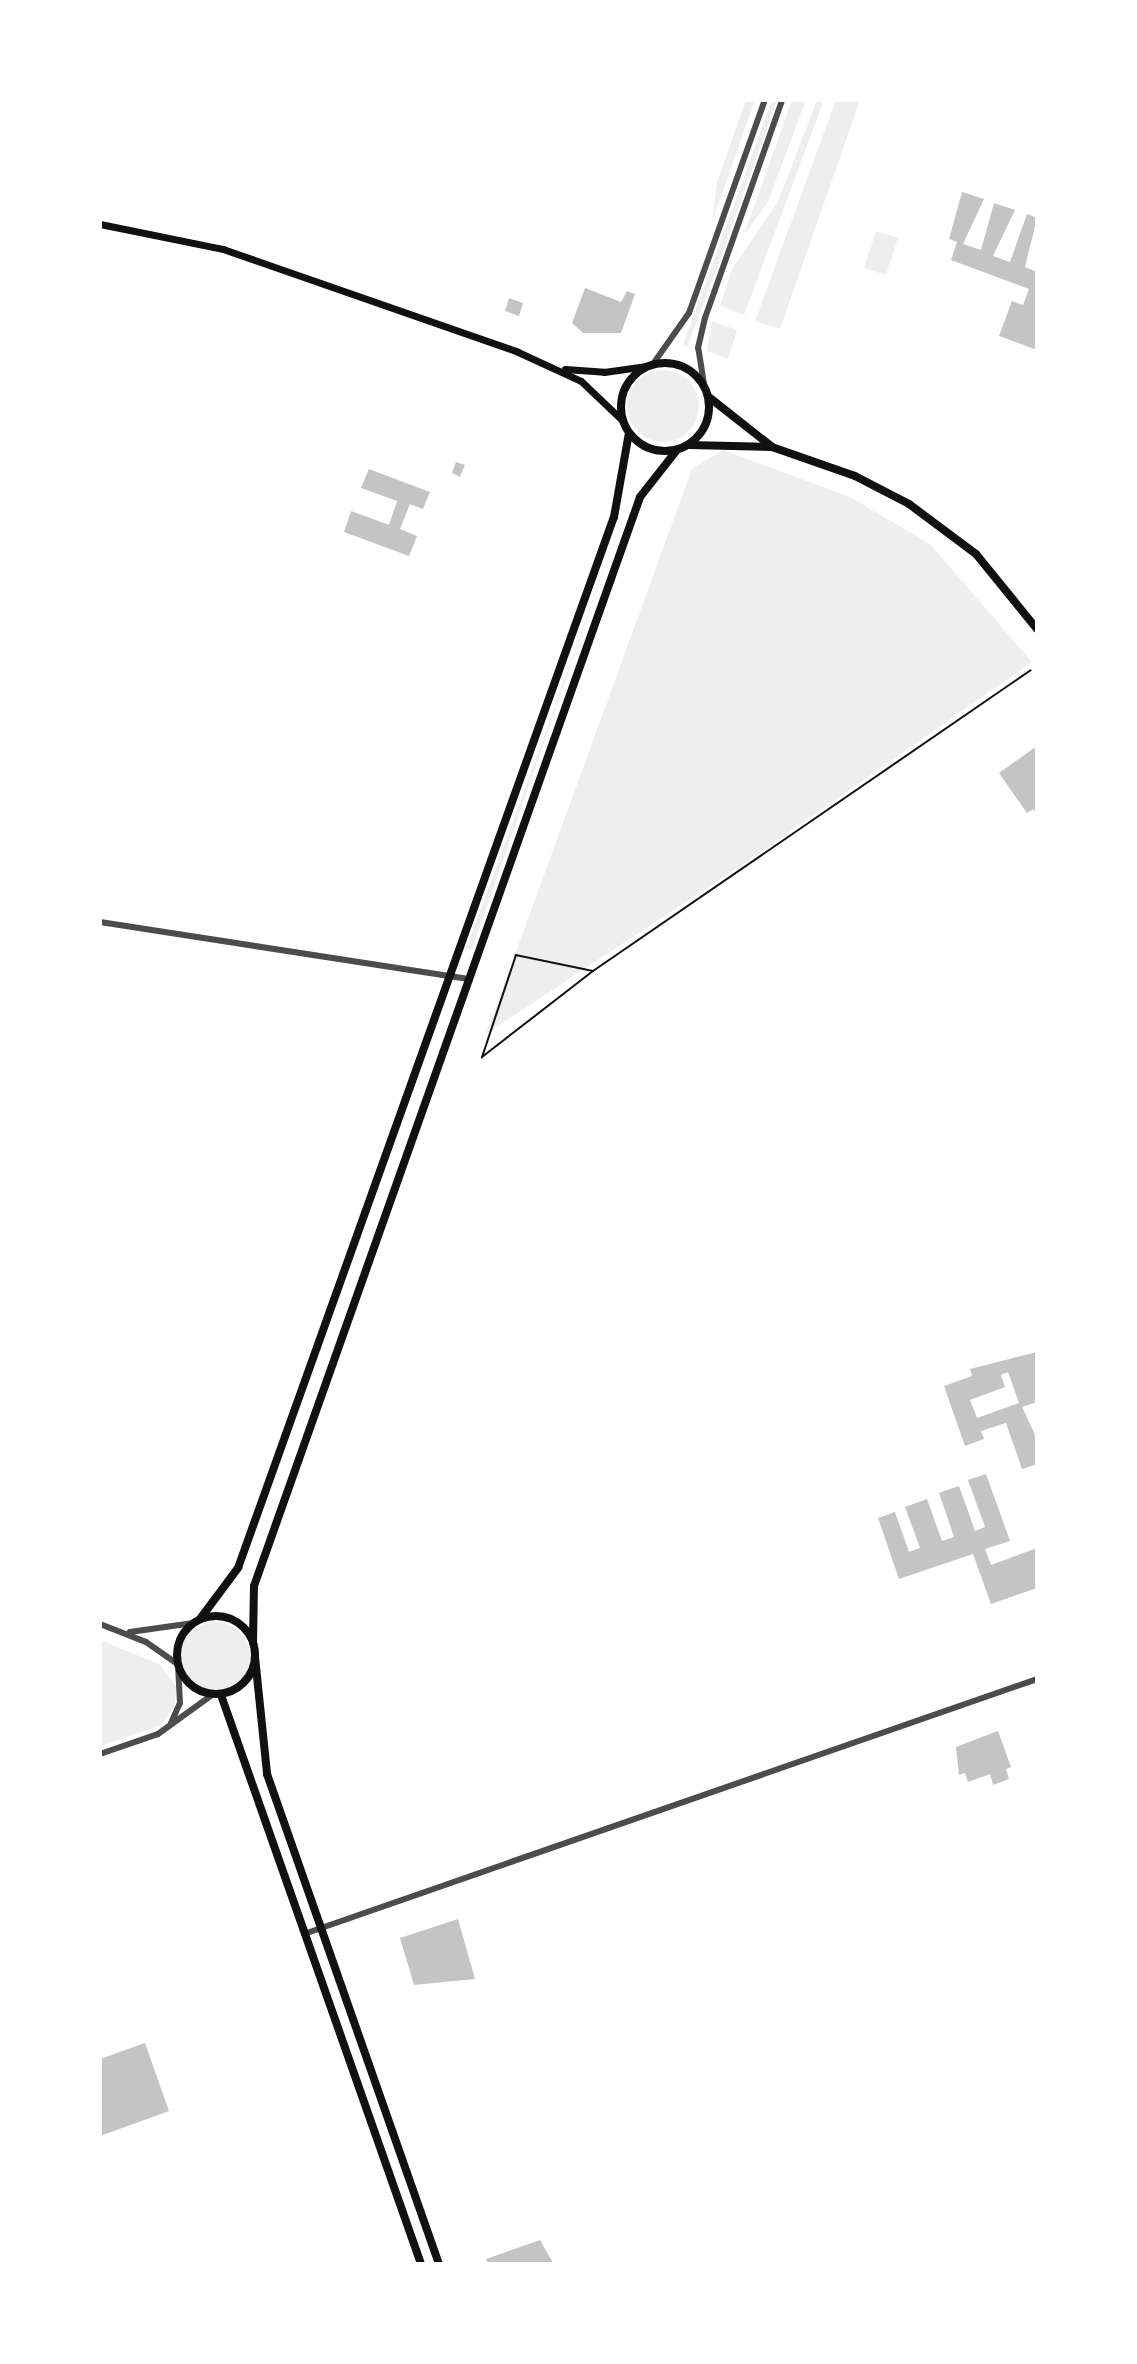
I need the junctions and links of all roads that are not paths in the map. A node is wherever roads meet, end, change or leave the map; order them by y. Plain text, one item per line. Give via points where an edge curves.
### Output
1 (765, 100) edge
2 (782, 100) edge
3 (100, 224) edge
4 (650, 365) junction
5 (558, 368) junction
6 (704, 384) junction
7 (709, 397) junction
8 (623, 421) junction
9 (629, 433) junction
10 (689, 445) junction
11 (772, 447) junction
12 (677, 450) junction
13 (1037, 629) edge
14 (100, 922) edge
15 (449, 976) junction
16 (469, 979) junction
17 (197, 1621) junction
18 (100, 1624) edge
19 (126, 1632) junction
20 (253, 1642) junction
21 (255, 1657) junction
22 (177, 1666) junction
23 (1037, 1679) edge
24 (217, 1695) junction
25 (171, 1723) junction
26 (100, 1754) edge
27 (320, 1928) junction
28 (302, 1935) junction
29 (421, 2264) edge
30 (439, 2264) edge

1 - 4 street via 689,313
2 - 6 street via 705,318 698,348
3 - 5 main road via 223,249
4 - 5 main road via 604,372
4 - 6 main road via 682,365
4 - 8 main road via 627,383
5 - 8 main road via 597,393
6 - 7 main road
7 - 10 main road via 707,424
7 - 11 main road
8 - 9 main road
9 - 12 main road via 650,449
9 - 15 main road via 614,517
10 - 11 main road
10 - 12 main road
11 - 13 main road via 855,476 909,504 976,554
12 - 16 main road via 640,497
14 - 15 street
15 - 16 street
15 - 17 main road via 238,1568
16 - 20 main road via 254,1586
17 - 19 street
17 - 20 main road via 225,1617 237,1622
17 - 22 main road via 182,1634
18 - 19 street
19 - 22 street
20 - 21 main road
21 - 24 main road via 245,1682
21 - 27 main road via 267,1774
22 - 24 main road via 197,1691
22 - 25 street via 180,1703
23 - 27 street
24 - 25 street
24 - 28 main road
25 - 26 street via 158,1734
27 - 28 street
27 - 30 main road
28 - 29 main road

